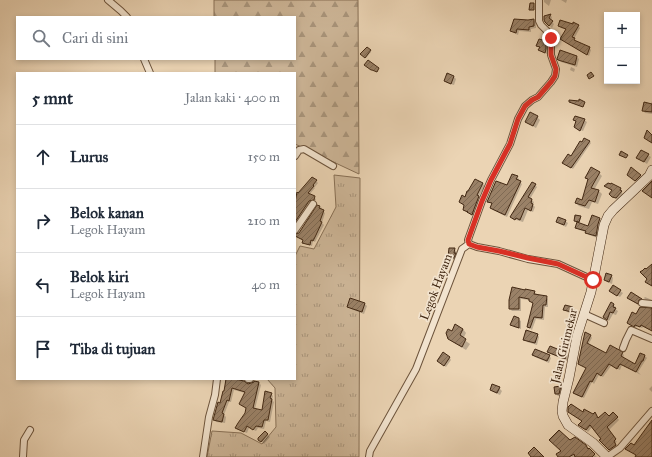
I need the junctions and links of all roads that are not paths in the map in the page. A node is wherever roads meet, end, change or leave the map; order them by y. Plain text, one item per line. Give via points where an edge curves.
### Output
1 (108, 0) edge
2 (539, 0) edge
3 (126, 16) edge
4 (144, 60) edge
5 (150, 72) edge
6 (296, 154) edge
7 (333, 166) dead end
8 (651, 174) edge
9 (313, 204) dead end
10 (296, 229) edge
11 (469, 244) junction
12 (593, 280) junction
13 (642, 303) dead end
14 (652, 304) edge
15 (584, 314) junction
16 (604, 323) dead end
17 (652, 339) edge
18 (623, 348) dead end
19 (217, 380) edge
20 (652, 412) edge
21 (30, 430) dead end
22 (23, 457) edge
23 (203, 457) edge
24 (369, 457) edge
25 (607, 457) edge

1 - 3 street
2 - 11 street, Legok Hayam via 539,21 550,34 555,76 538,97 525,106 518,119 510,144 482,201 468,240
4 - 5 street
6 - 7 street via 299,150 304,149
8 - 12 street, Jalan Girimekar via 608,216 604,224
9 - 10 street
11 - 12 street via 558,264
11 - 24 street, Legok Hayam via 462,249 416,369
12 - 15 street, Jalan Girimekar
13 - 14 street
15 - 16 street
15 - 25 street, Jalan Girimekar via 563,402 563,416 568,425
17 - 18 street via 631,330
19 - 23 street
20 - 25 street via 620,448
21 - 22 street via 24,440

